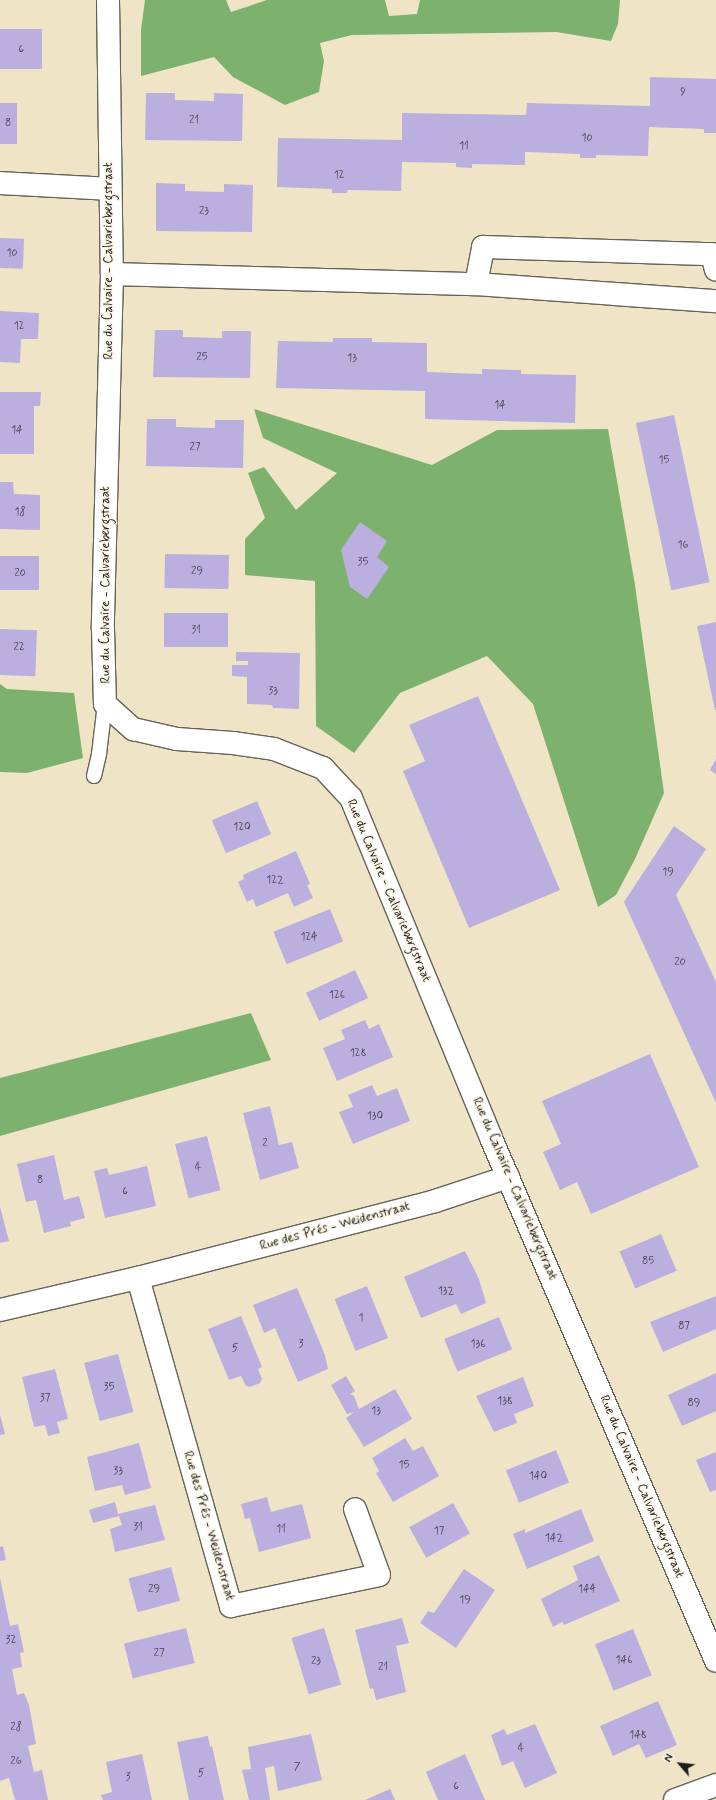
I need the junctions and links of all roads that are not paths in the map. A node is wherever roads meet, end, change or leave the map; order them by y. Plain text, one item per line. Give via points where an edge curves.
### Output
1 (108, 0) edge
2 (0, 184) edge
3 (110, 189) junction
4 (716, 270) edge
5 (112, 274) junction
6 (476, 284) junction
7 (716, 301) edge
8 (105, 704) junction
9 (94, 776) dead end
10 (508, 1177) junction
11 (138, 1278) junction
12 (0, 1310) edge
13 (355, 1509) dead end
14 (716, 1661) edge
15 (716, 1785) edge
16 (674, 1800) edge

1 - 3 street, Rue du Calvaire - Calvariebergstraat
2 - 3 street
3 - 5 street, Rue du Calvaire - Calvariebergstraat
4 - 6 street via 712,254 483,247
5 - 6 street
5 - 8 street, Rue du Calvaire - Calvariebergstraat via 103,629
6 - 7 street
8 - 9 lane
8 - 10 street, Rue du Calvaire - Calvariebergstraat via 133,728 177,739 274,749 323,768 351,798
10 - 11 street, Rue des Prés - Weidenstraat via 435,1201
10 - 14 street, Rue du Calvaire - Calvariebergstraat
11 - 12 street, Rue des Prés - Weidenstraat
11 - 13 street, Rue des Prés - Weidenstraat via 230,1606 379,1575
15 - 16 street

